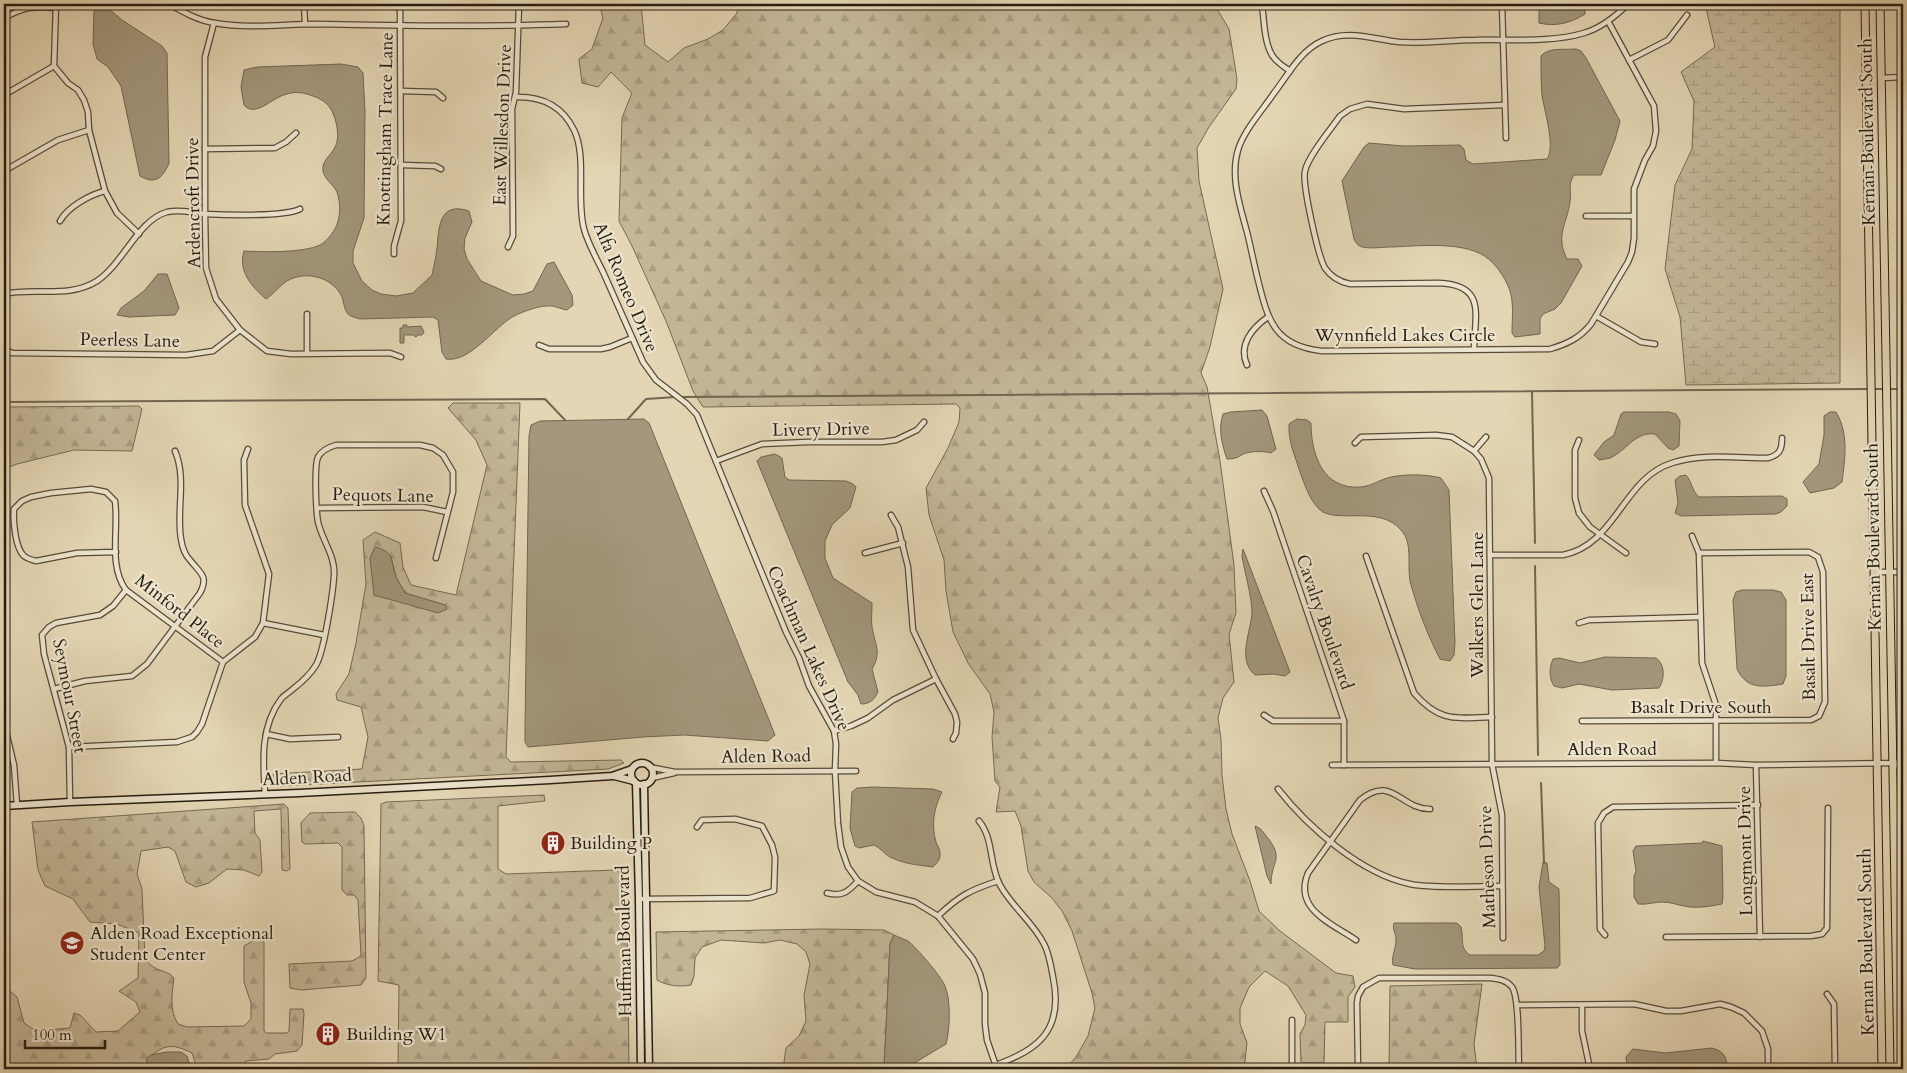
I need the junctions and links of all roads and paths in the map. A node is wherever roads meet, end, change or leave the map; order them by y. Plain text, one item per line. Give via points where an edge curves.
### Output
1 (170, 4) edge
2 (304, 4) edge
3 (400, 4) edge
4 (519, 4) edge
5 (1262, 4) edge
6 (1502, 4) edge
7 (1628, 4) edge
8 (1865, 4) edge
9 (1880, 4) edge
10 (56, 6) edge
11 (1686, 15) dead end
12 (4, 18) edge
13 (1608, 22) junction
14 (214, 23) junction
15 (305, 24) junction
16 (566, 24) dead end
17 (401, 26) junction
18 (519, 26) junction
19 (1503, 40) junction
20 (1629, 60) junction
21 (54, 66) junction
22 (1290, 71) junction
23 (1903, 77) edge
24 (1881, 78) junction
25 (401, 91) junction
26 (4, 95) edge
27 (515, 97) junction
28 (443, 98) dead end
29 (1504, 105) junction
30 (89, 130) junction
31 (296, 133) dead end
32 (1506, 138) dead end
33 (205, 149) junction
34 (402, 166) junction
35 (441, 169) dead end
36 (4, 171) edge
37 (105, 190) junction
38 (300, 209) dead end
39 (205, 214) junction
40 (1586, 216) dead end
41 (1634, 216) junction
42 (60, 221) dead end
43 (139, 234) junction
44 (508, 247) dead end
45 (394, 254) dead end
46 (4, 294) edge
47 (307, 314) dead end
48 (1596, 316) junction
49 (1268, 317) junction
50 (240, 330) junction
51 (632, 338) junction
52 (1655, 344) dead end
53 (539, 345) dead end
54 (4, 349) edge
55 (1474, 349) junction
56 (307, 353) junction
57 (401, 357) dead end
58 (1247, 365) dead end
59 (652, 376) joint
60 (924, 422) dead end
61 (1486, 437) dead end
62 (1782, 438) dead end
63 (1579, 440) dead end
64 (1355, 443) dead end
65 (248, 449) dead end
66 (1474, 450) junction
67 (175, 451) dead end
68 (716, 461) junction
69 (1264, 491) dead end
70 (317, 508) junction
71 (447, 512) junction
72 (891, 515) dead end
73 (1601, 535) junction
74 (1692, 536) dead end
75 (903, 543) junction
76 (116, 552) junction
77 (865, 553) dead end
78 (1626, 553) dead end
79 (1699, 553) junction
80 (1490, 555) junction
81 (1366, 556) dead end
82 (436, 558) dead end
83 (1874, 572) junction
84 (1889, 572) junction
85 (1903, 572) edge
86 (126, 590) junction
87 (1700, 617) junction
88 (263, 623) junction
89 (1579, 623) dead end
90 (175, 626) junction
91 (324, 635) junction
92 (223, 662) junction
93 (936, 679) junction
94 (54, 689) junction
95 (1264, 715) dead end
96 (1820, 716) joint
97 (1492, 717) junction
98 (1716, 720) junction
99 (1344, 721) junction
100 (1582, 721) dead end
101 (4, 723) edge
102 (834, 731) junction
103 (266, 734) junction
104 (338, 737) dead end
105 (953, 739) dead end
106 (68, 747) junction
107 (1903, 762) edge
108 (1716, 763) junction
109 (1492, 764) junction
110 (1878, 764) junction
111 (1893, 764) junction
112 (1332, 765) dead end
113 (1344, 765) junction
114 (1756, 765) junction
115 (1903, 766) edge
116 (649, 767) junction
117 (632, 769) junction
118 (835, 771) junction
119 (856, 771) dead end
120 (675, 772) junction
121 (612, 776) junction
122 (652, 778) junction
123 (635, 782) junction
124 (644, 784) junction
125 (1278, 789) dead end
126 (265, 794) junction
127 (70, 802) junction
128 (17, 805) junction
129 (1758, 805) junction
130 (4, 806) edge
131 (1828, 808) dead end
132 (1430, 809) dead end
133 (979, 821) dead end
134 (697, 827) dead end
135 (1332, 841) junction
136 (858, 881) junction
137 (998, 881) junction
138 (1502, 886) junction
139 (827, 893) dead end
140 (643, 899) junction
141 (938, 916) junction
142 (1604, 935) dead end
143 (1666, 937) dead end
144 (1760, 937) junction
145 (1503, 938) dead end
146 (1356, 940) dead end
147 (1827, 994) dead end
148 (1517, 1005) junction
149 (1582, 1005) junction
150 (1292, 1020) dead end
151 (996, 1068) edge
152 (641, 1069) edge
153 (649, 1069) edge
154 (985, 1069) edge
155 (1292, 1069) edge
156 (1358, 1069) edge
157 (1519, 1069) edge
158 (1590, 1069) edge
159 (1768, 1069) edge
160 (1834, 1069) edge
161 (1882, 1069) edge
162 (1898, 1069) edge

1 - 14 street
2 - 15 street
3 - 17 street, Knottingham Trace Lane
4 - 18 street, East Willesdon Drive
5 - 22 street via 1271,55
6 - 19 street
7 - 13 street, Wynnfield Lakes Circle
8 - 83 main road, Kernan Boulevard South
9 - 24 main road, Kernan Boulevard South
10 - 12 street via 24,8
10 - 21 street
11 - 20 street via 1668,40
13 - 19 street, Wynnfield Lakes Circle via 1575,35
13 - 20 street, Wynnfield Lakes Circle
14 - 15 street via 238,26
14 - 33 street, Ardencroft Drive via 205,57
15 - 17 street
16 - 18 street
17 - 18 street
17 - 25 street, Knottingham Trace Lane
18 - 27 street, East Willesdon Drive
19 - 22 street, Wynnfield Lakes Circle via 1405,42 1335,36 1311,47
19 - 29 street
20 - 41 street, Wynnfield Lakes Circle via 1654,106 1656,126 1653,146 1634,189
21 - 26 street
21 - 30 street via 84,100
22 - 49 street, Wynnfield Lakes Circle via 1244,136 1236,162 1236,188
23 - 24 street
24 - 84 main road, Kernan Boulevard South
25 - 28 street via 436,92
25 - 34 street, Knottingham Trace Lane
27 - 44 street, East Willesdon Drive via 512,109 513,236
27 - 51 street, Alfa Romeo Drive via 530,96 547,101 574,129 579,140 584,228
29 - 32 street
29 - 55 street via 1404,108 1358,105 1339,118 1308,162 1304,173 1310,214 1326,270 1337,279 1352,284 1439,283 1463,288 1474,301
30 - 36 street via 58,140
30 - 37 street
31 - 33 street via 274,148
33 - 39 street, Ardencroft Drive
34 - 35 street via 435,166
34 - 45 street, Knottingham Trace Lane via 401,221
37 - 42 street via 64,214
37 - 43 street via 117,213
38 - 39 street via 283,214
39 - 43 street via 178,210 165,213
39 - 50 street, Ardencroft Drive via 209,281 216,299
40 - 41 street
41 - 48 street, Wynnfield Lakes Circle via 1630,258
43 - 46 street via 98,280 80,289
47 - 56 street
48 - 52 street via 1641,342
48 - 55 street, Wynnfield Lakes Circle via 1581,335 1556,347 1539,350
49 - 55 street, Wynnfield Lakes Circle via 1286,338 1315,350
49 - 58 street via 1247,339 1244,353
50 - 54 street, Peerless Lane via 213,351 186,355 12,353
50 - 56 street, Ardencroft Drive via 267,351
51 - 53 street via 601,349 549,349
51 - 59 street, Alfa Romeo Drive
56 - 57 street, Ardencroft Drive via 390,353
59 - 68 street, Coachman Lakes Drive via 695,412
60 - 68 street, Livery Drive via 917,430 896,440 762,444
61 - 66 street
62 - 73 street via 1780,451 1768,458 1694,458 1672,463 1649,474
63 - 73 street via 1575,450 1577,509 1584,522
64 - 66 street via 1361,437 1436,434 1452,437
65 - 88 street via 244,460 245,504 269,574
66 - 80 street, Walkers Glen Lane via 1489,478
67 - 90 street via 180,466 181,538 189,559 202,572 204,586
68 - 102 street, Coachman Lakes Drive via 809,686
69 - 99 street, Cavalry Boulevard
70 - 71 street, Pequots Lane via 422,507
70 - 71 street via 316,463 326,448 336,445 420,445 433,448 446,458 451,467 454,483
70 - 91 street via 334,570
71 - 82 street
72 - 75 street
73 - 78 street
73 - 80 street via 1584,547 1563,555
74 - 79 street
75 - 77 street
75 - 93 street via 913,630
76 - 76 street, Minford Place via 77,553 36,561 24,555 16,536 14,509 22,501 38,496 92,489 106,492 115,501
76 - 86 street, Minford Place via 119,578
79 - 87 street
79 - 96 street, Basalt Drive East via 1809,552 1818,556 1823,572 1825,702
80 - 97 street, Walkers Glen Lane
81 - 97 street via 1414,693 1437,714 1452,718
83 - 84 street
83 - 110 main road, Kernan Boulevard South
84 - 85 street
84 - 111 main road, Kernan Boulevard South
86 - 90 street, Minford Place
86 - 94 street, Seymour Street via 113,606 100,615 56,623 44,632 44,654
87 - 89 street via 1589,620
87 - 98 street via 1702,663 1716,705
88 - 91 street
88 - 92 street via 255,637
90 - 92 street, Minford Place
90 - 94 street via 147,664 132,676 85,681
91 - 103 street via 317,664 307,678 281,699
92 - 106 street via 202,724 192,737 177,742
93 - 102 street via 893,700 868,718
93 - 105 street via 955,714 957,722
94 - 106 street, Seymour Street
95 - 99 street via 1273,721
96 - 98 street, Basalt Drive South via 1811,720
97 - 109 street, Walkers Glen Lane
98 - 100 street, Basalt Drive South
98 - 108 street
99 - 113 street, Cavalry Boulevard
101 - 128 street via 14,765
102 - 118 street, Coachman Lakes Drive
103 - 104 street via 290,739
103 - 126 street via 263,746
106 - 127 street, Seymour Street
107 - 111 street
108 - 109 street, Alden Road
108 - 114 street, Alden Road
109 - 113 street, Alden Road
109 - 138 street, Matheson Drive via 1502,816
110 - 111 street, Alden Road
110 - 114 street, Alden Road
110 - 161 main road, Kernan Boulevard South
111 - 115 street
111 - 162 main road, Kernan Boulevard South
112 - 113 street, Alden Road
114 - 129 street, Longmont Drive
116 - 117 street via 642,763
116 - 120 street, Alden Road
116 - 122 street
117 - 121 street, Alden Road
117 - 123 street via 631,776
118 - 119 street, Alden Road
118 - 120 street, Alden Road
118 - 136 street, Coachman Lakes Drive via 841,848
120 - 122 street, Alden Road
121 - 123 street, Alden Road
121 - 126 street, Alden Road
122 - 124 street
123 - 124 street
123 - 140 street, Huffman Boulevard
124 - 140 street, Huffman Boulevard
125 - 135 street via 1307,822
126 - 127 street, Alden Road
127 - 128 street, Alden Road
128 - 130 street, Alden Road
129 - 142 street via 1613,807 1604,813 1598,823 1600,929
129 - 144 street, Longmont Drive
131 - 144 street via 1827,928 1822,934
132 - 135 street via 1423,809 1386,790 1376,790 1360,800
133 - 137 street via 985,828
134 - 140 street via 702,820 735,819 762,826 775,857 774,891 750,898
135 - 138 street via 1389,879 1426,885
135 - 146 street via 1308,874 1304,892 1309,906
136 - 139 street via 848,892 838,896
136 - 141 street via 876,892 915,902
137 - 141 street via 962,895
137 - 151 street via 1045,944 1056,991 1051,1026 1040,1041 1027,1053
138 - 145 street, Matheson Drive
140 - 152 street, Huffman Boulevard
140 - 153 street, Huffman Boulevard
141 - 151 street via 973,959 980,974 985,993 987,1040
143 - 144 street
147 - 160 street via 1834,1004
148 - 149 street
148 - 156 street via 1513,988 1499,979 1379,978 1363,987 1356,1003
148 - 157 street
149 - 158 street via 1582,1031
149 - 159 street via 1634,1004 1666,1011 1720,1004 1731,1006 1744,1013 1762,1031 1768,1048
150 - 155 street
151 - 154 street

